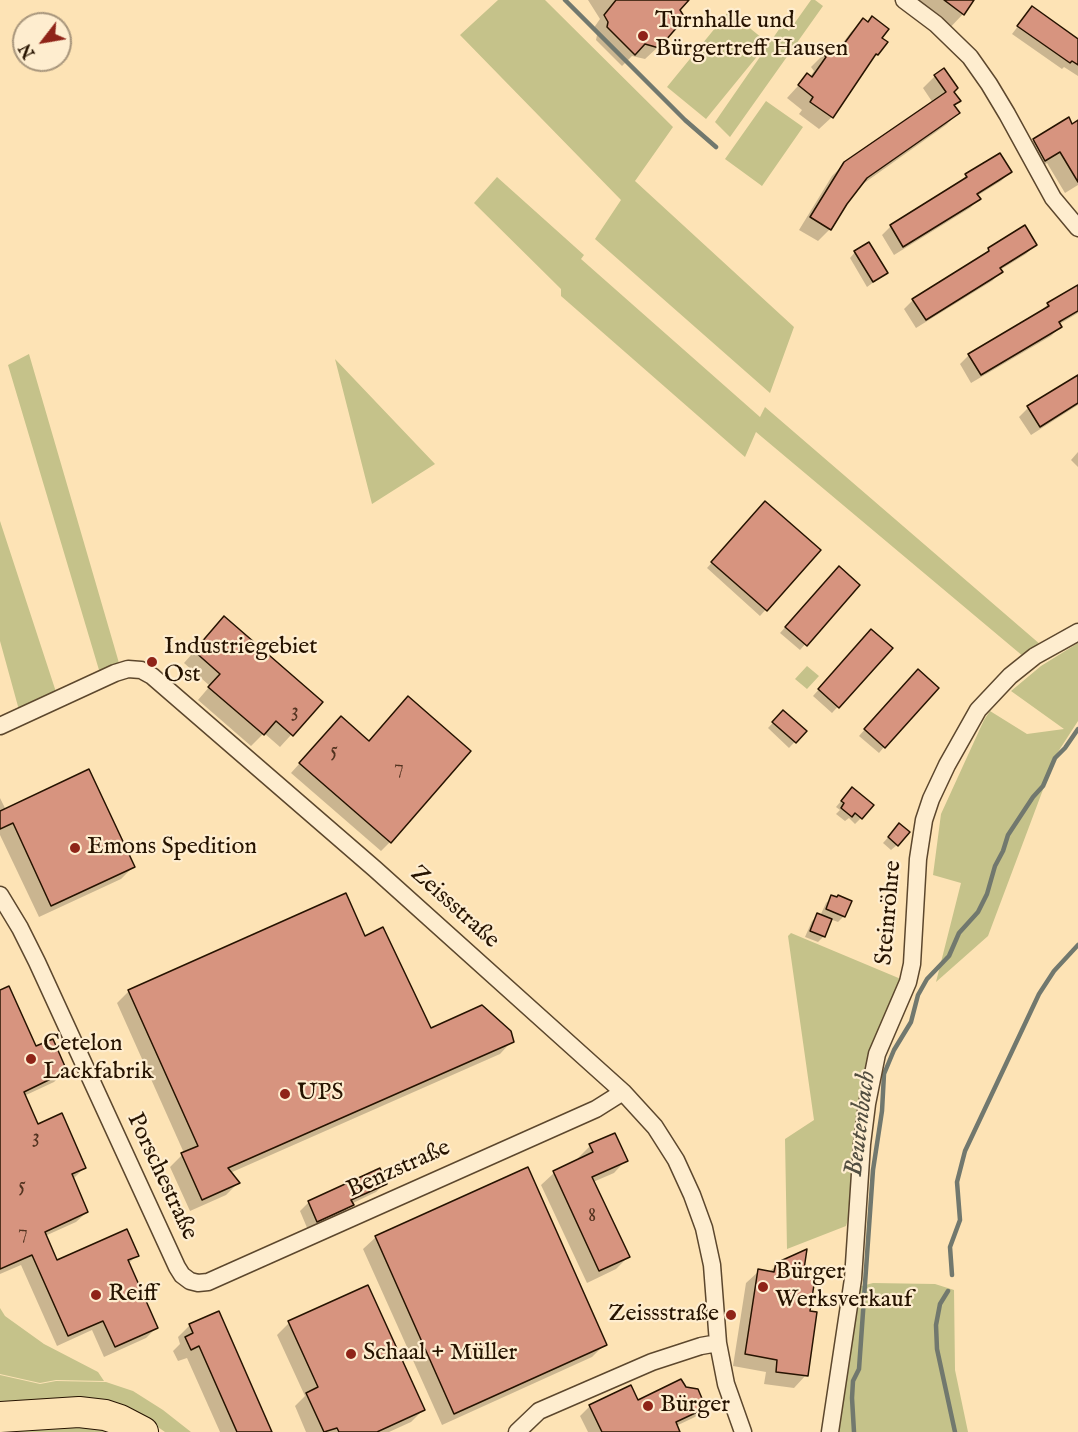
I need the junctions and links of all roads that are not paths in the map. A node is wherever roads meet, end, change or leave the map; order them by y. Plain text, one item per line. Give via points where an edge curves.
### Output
1 (904, 0) edge
2 (1078, 228) edge
3 (1078, 632) edge
4 (0, 726) edge
5 (0, 895) edge
6 (624, 1092) junction
7 (190, 1281) joint
8 (718, 1343) junction
9 (0, 1417) edge
10 (143, 1432) edge
11 (517, 1432) edge
12 (743, 1432) edge
13 (830, 1432) edge

1 - 2 street via 970,57 1053,198
3 - 13 street, Steinröhre via 1018,669 978,710 947,765 924,820 912,964 877,1054 867,1104 853,1279
4 - 6 street, Zeissstraße via 115,673 141,670 152,676
5 - 7 street, Porschestraße via 33,954 177,1267
6 - 7 street, Benzstraße via 596,1109 208,1282
6 - 8 street, Zeissstraße via 655,1127 692,1195 712,1265
8 - 11 street via 652,1362 539,1411
8 - 12 street, Zeissstraße via 726,1384
9 - 10 highway via 79,1412 105,1415

